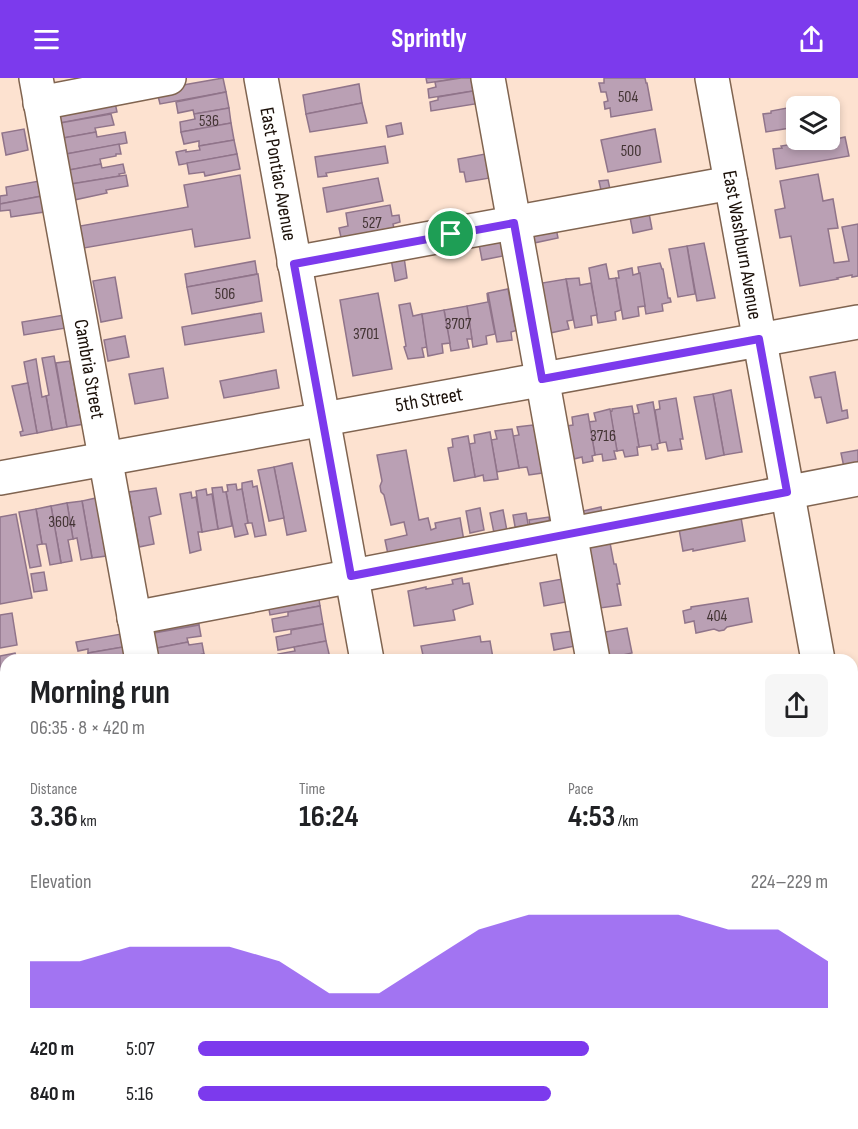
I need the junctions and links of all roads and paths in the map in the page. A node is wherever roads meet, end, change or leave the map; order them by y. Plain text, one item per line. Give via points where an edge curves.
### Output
1 (169, 78) edge
2 (261, 78) edge
3 (488, 78) edge
4 (712, 78) edge
5 (38, 91) edge
6 (731, 183) junction
7 (514, 223) junction
8 (294, 264) junction
9 (858, 322) edge
10 (759, 339) junction
11 (542, 379) junction
12 (322, 419) junction
13 (105, 458) junction
14 (0, 478) edge
15 (858, 479) edge
16 (787, 492) junction
17 (570, 534) junction
18 (351, 576) junction
19 (134, 618) junction
20 (141, 654) edge
21 (366, 654) edge
22 (592, 654) edge
23 (817, 654) edge

1 - 5 street
2 - 8 street, East Pontiac Avenue
3 - 7 street
4 - 6 street, East Washburn Avenue
5 - 13 street, Cambria Street
6 - 7 street
6 - 10 street, East Washburn Avenue
7 - 8 street
7 - 11 street
8 - 12 street, East Pontiac Avenue
9 - 10 street, 5th Street
10 - 11 street, 5th Street
10 - 16 street, East Washburn Avenue
11 - 12 street, 5th Street
11 - 17 street
12 - 13 street, 5th Street
12 - 18 street, East Pontiac Avenue
13 - 14 street, 5th Street
13 - 19 street, Cambria Street
15 - 16 street
16 - 17 street
16 - 23 street, East Washburn Avenue
17 - 18 street
17 - 22 street
18 - 19 street
18 - 21 street, East Pontiac Avenue
19 - 20 street, Cambria Street

